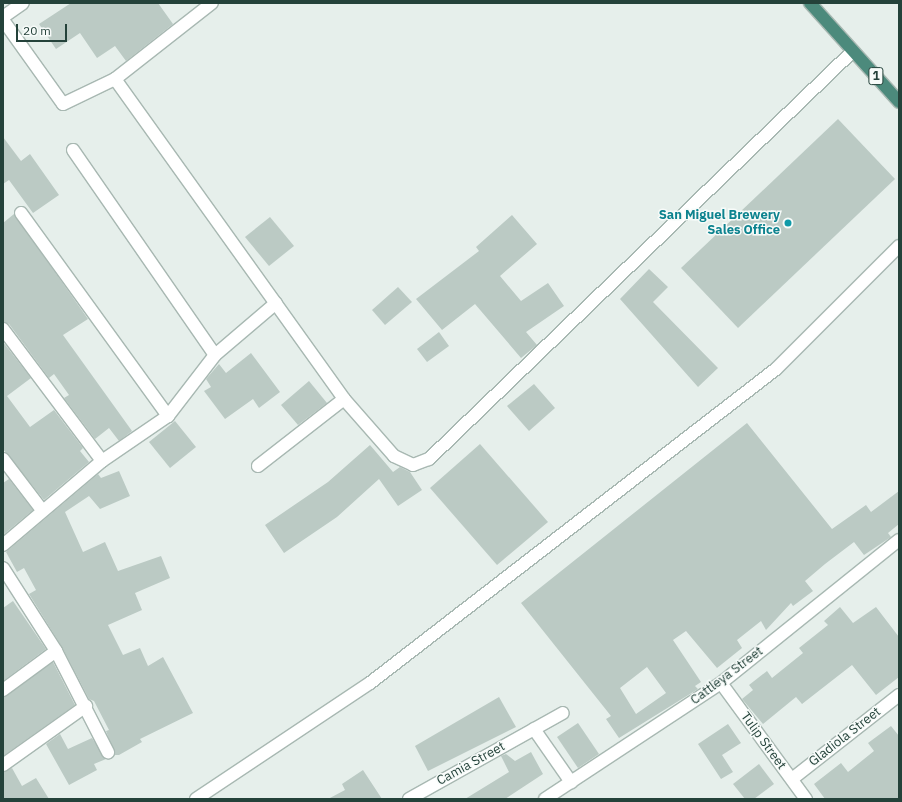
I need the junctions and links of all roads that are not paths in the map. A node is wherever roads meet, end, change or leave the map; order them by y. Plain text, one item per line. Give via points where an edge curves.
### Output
1 (23, 3) edge
2 (212, 3) edge
3 (810, 3) edge
4 (3, 18) edge
5 (852, 51) junction
6 (115, 79) junction
7 (899, 102) edge
8 (73, 150) dead end
9 (21, 213) dead end
10 (899, 246) edge
11 (276, 303) junction
12 (3, 329) edge
13 (215, 355) junction
14 (344, 399) junction
15 (168, 416) junction
16 (3, 459) edge
17 (102, 461) junction
18 (258, 466) dead end
19 (42, 510) junction
20 (899, 540) edge
21 (3, 545) edge
22 (3, 568) edge
23 (56, 651) junction
24 (721, 683) junction
25 (3, 690) edge
26 (899, 695) edge
27 (86, 706) junction
28 (563, 713) dead end
29 (534, 729) junction
30 (108, 752) dead end
31 (3, 765) edge
32 (792, 779) junction
33 (571, 782) junction
34 (196, 799) edge
35 (408, 799) edge
36 (545, 799) edge
37 (806, 799) edge

1 - 4 street
2 - 6 street
3 - 5 highway, 1
4 - 6 street via 63,104
5 - 7 highway, 1
5 - 14 street via 429,460 413,465 394,456
6 - 11 street
8 - 13 street
9 - 15 street
10 - 34 street via 776,370 370,683
11 - 13 street
11 - 14 street
12 - 17 street
13 - 15 street
14 - 18 street
15 - 17 street
16 - 19 street
17 - 19 street
19 - 21 street
20 - 24 street, Cattleya Street
22 - 23 street
23 - 25 street
23 - 27 street
24 - 32 street, Tulip Street
24 - 33 street, Cattleya Street
26 - 32 street, Gladiola Street
27 - 30 street
27 - 31 street
28 - 29 street, Camia Street
29 - 33 street
29 - 35 street, Camia Street
32 - 37 street, Tulip Street
33 - 36 street, Cattleya Street

